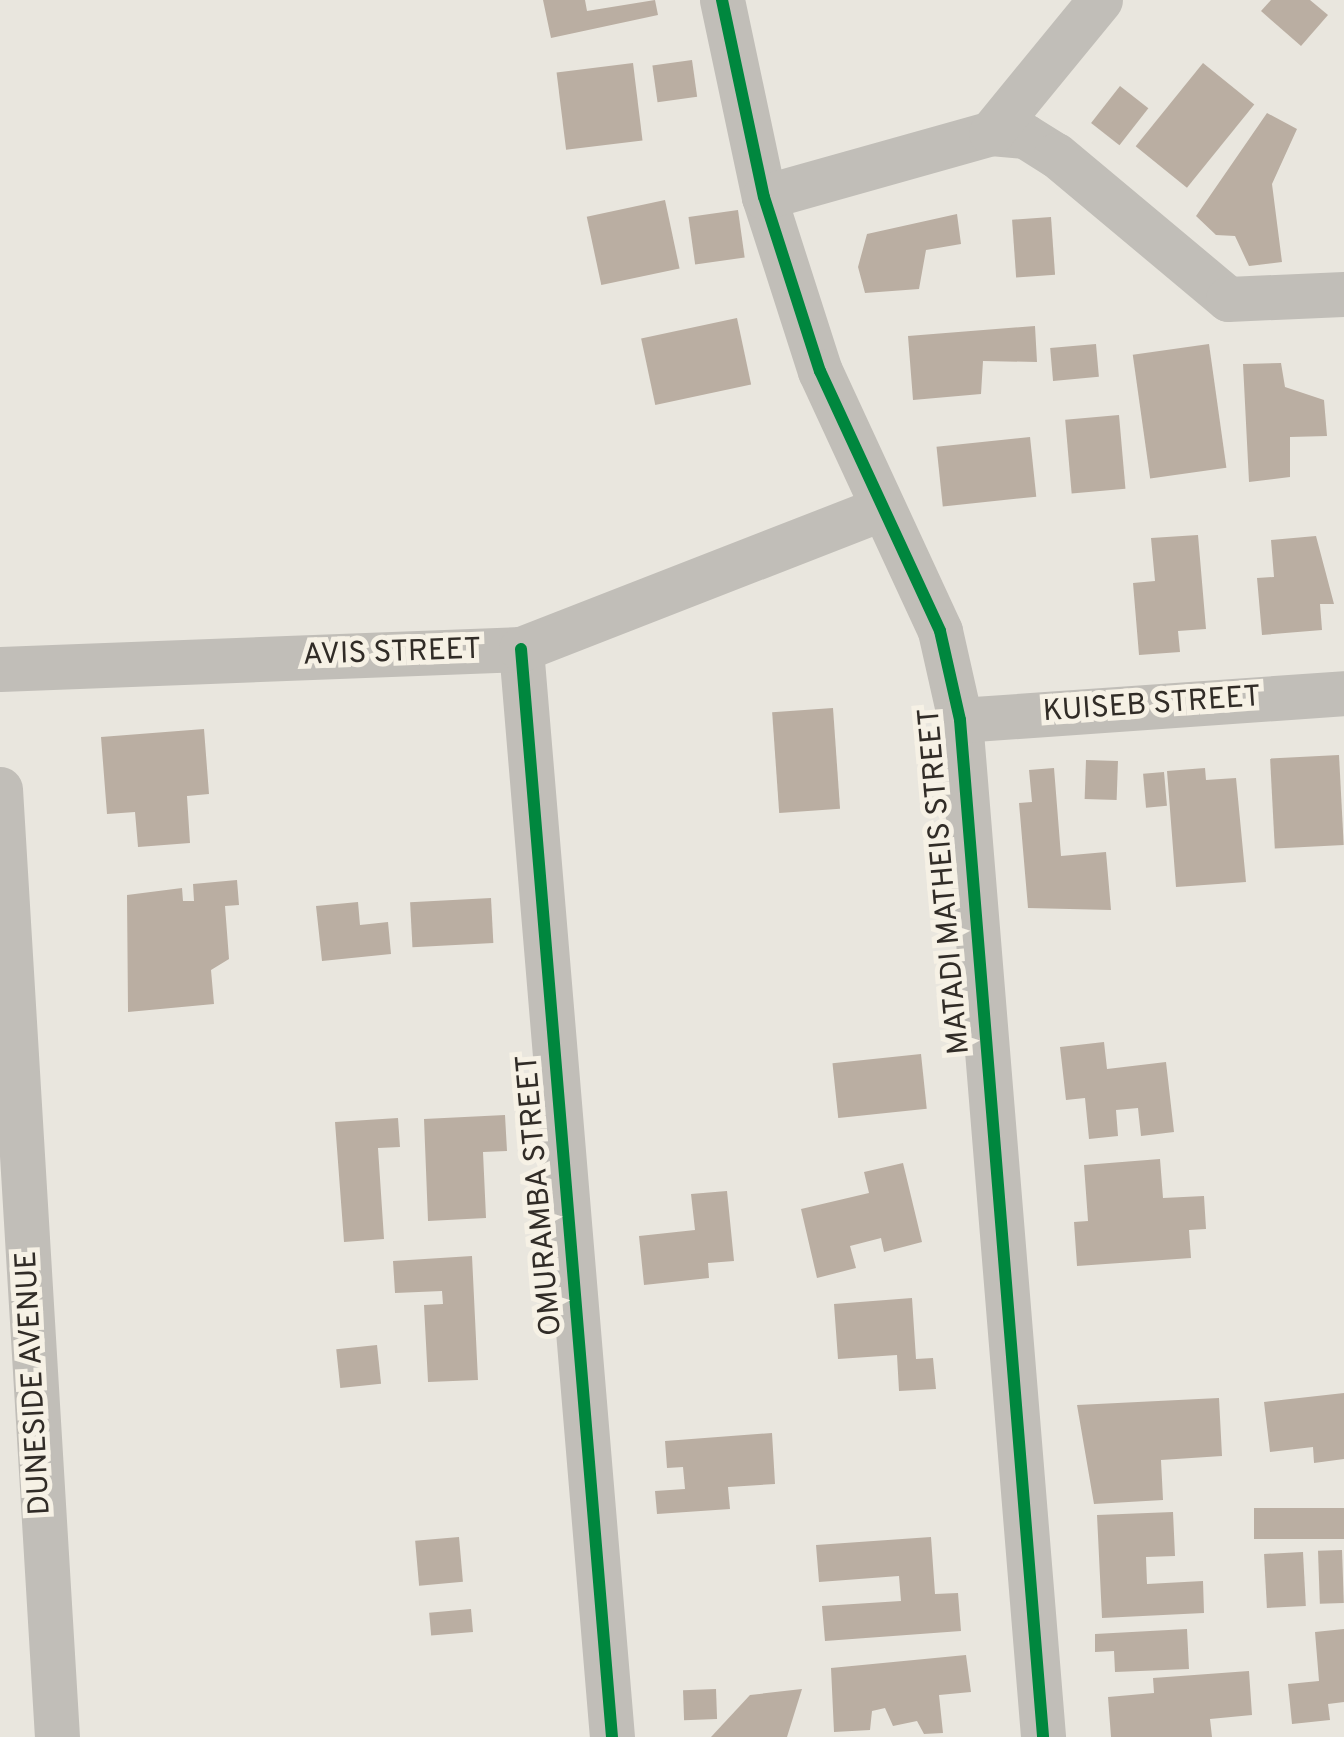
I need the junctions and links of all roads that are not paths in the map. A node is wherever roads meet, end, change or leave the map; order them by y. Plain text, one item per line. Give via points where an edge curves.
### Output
1 (722, 0) edge
2 (1100, 0) edge
3 (991, 133) junction
4 (764, 196) junction
5 (1344, 294) edge
6 (877, 510) junction
7 (521, 650) junction
8 (0, 669) edge
9 (1344, 693) edge
10 (960, 720) junction
11 (0, 789) edge
12 (56, 1737) edge
13 (612, 1737) edge
14 (1043, 1737) edge

1 - 4 street, MATADI MATHEIS STREET
2 - 3 street
3 - 4 street
3 - 5 street via 1024,136 1056,155 1228,299
4 - 6 street, MATADI MATHEIS STREET
6 - 7 street, AVIS STREET
6 - 10 street, MATADI MATHEIS STREET via 940,631
7 - 8 street, AVIS STREET
7 - 13 street, OMURAMBA STREET
9 - 10 street, KUISEB STREET
10 - 14 street, MATADI MATHEIS STREET
11 - 12 street, DUNESIDE AVENUE

